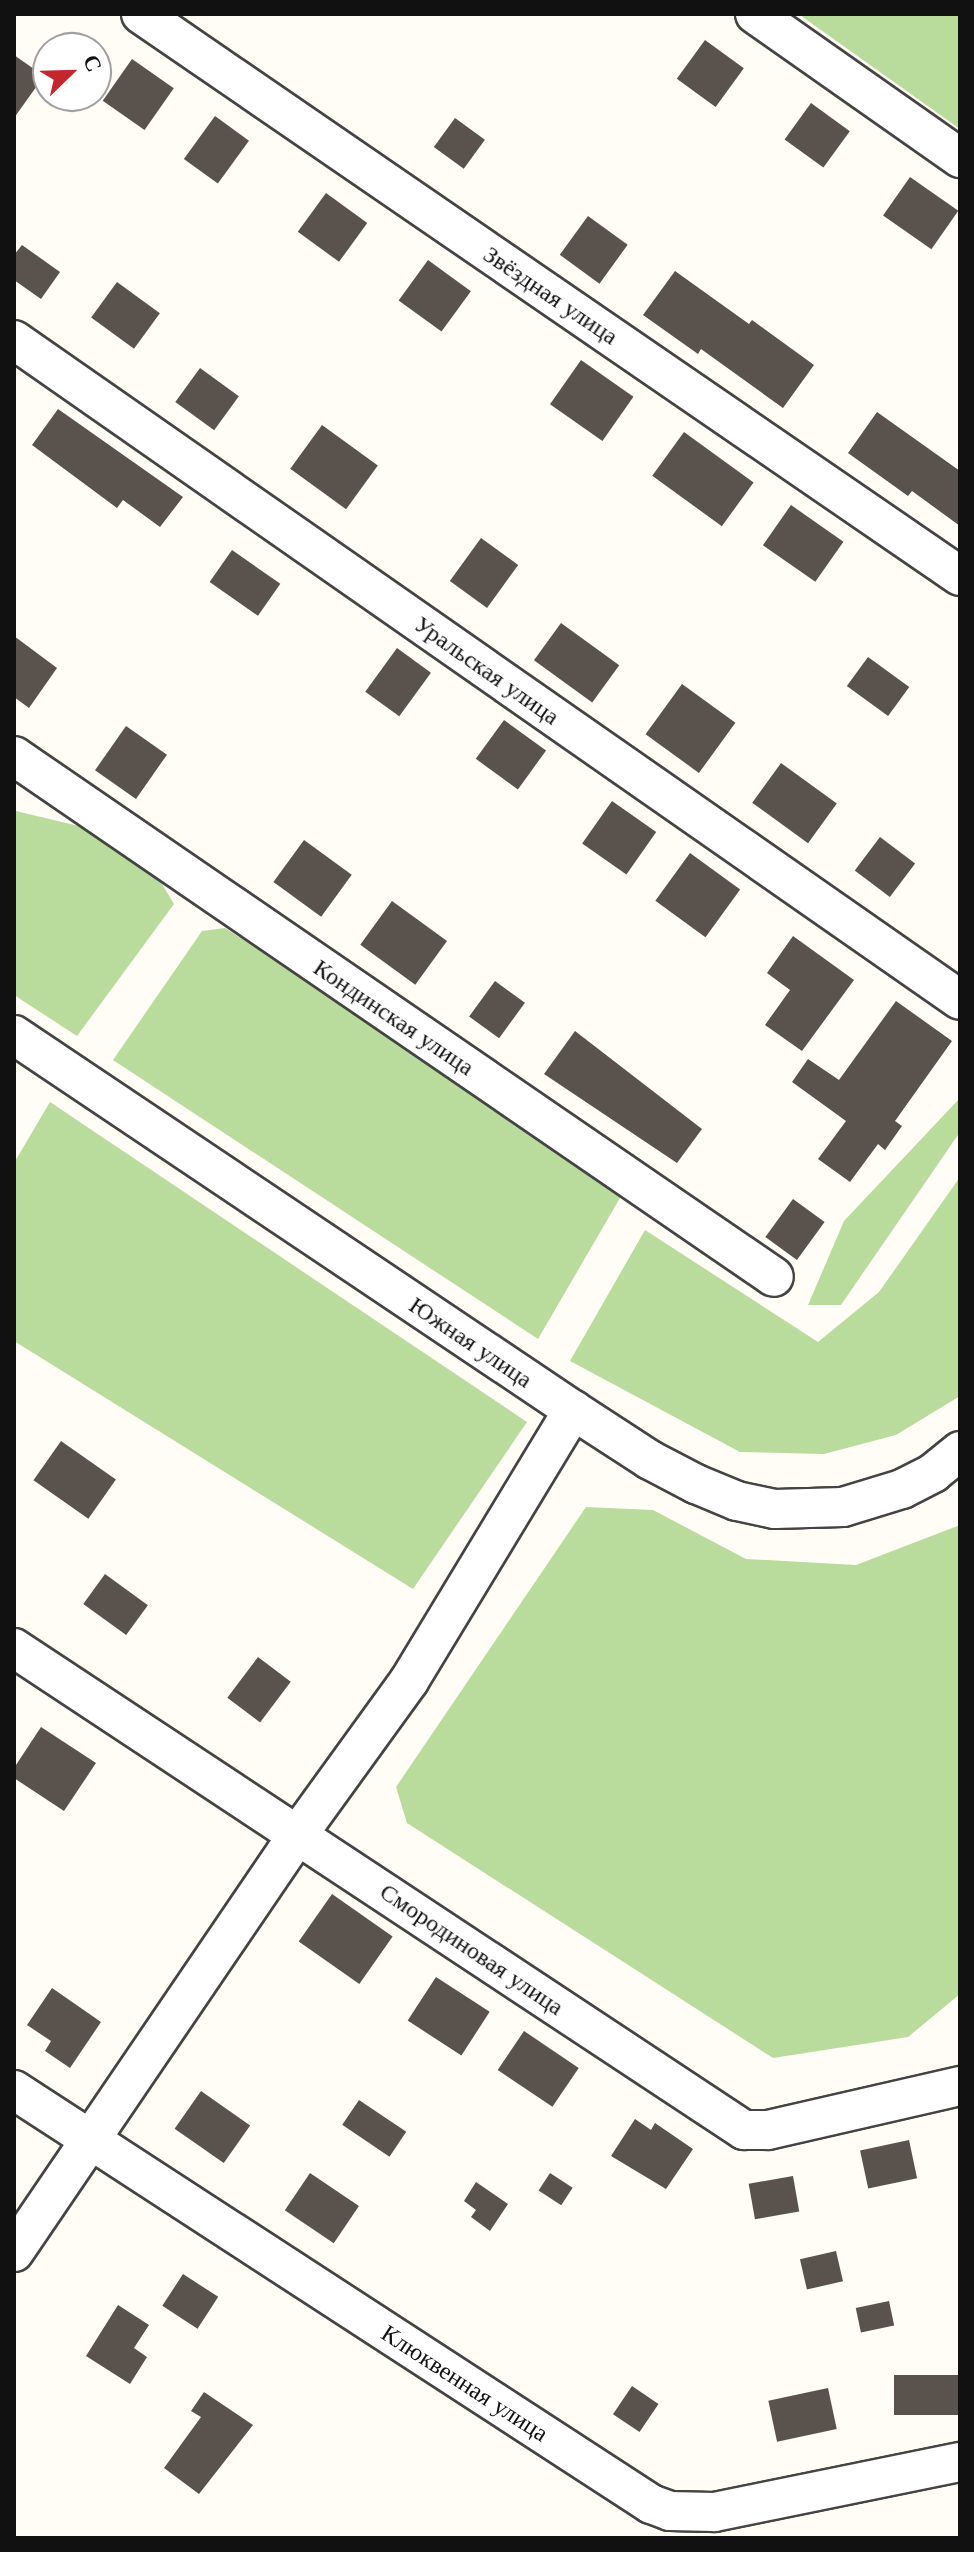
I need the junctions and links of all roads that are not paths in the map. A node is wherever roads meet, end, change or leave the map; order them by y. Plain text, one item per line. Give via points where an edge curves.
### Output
1 (141, 14) edge
2 (755, 14) edge
3 (960, 158) edge
4 (14, 340) edge
5 (960, 576) edge
6 (14, 756) edge
7 (960, 1000) edge
8 (17, 1044) edge
9 (774, 1277) dead end
10 (573, 1410) junction
11 (960, 1451) edge
12 (14, 1648) edge
13 (299, 1833) junction
14 (960, 2086) edge
15 (14, 2090) edge
16 (89, 2139) junction
17 (14, 2252) edge
18 (960, 2462) edge

1 - 5 street, Звёздная улица
2 - 3 street
4 - 7 street, Уральская улица
6 - 9 street, Кондинская улица
8 - 10 street, Южная улица
10 - 11 street, Южная улица via 696,1484 775,1509 811,1511 871,1501 933,1473
10 - 13 street via 409,1681
12 - 13 street, Смородиновая улица
13 - 14 street, Смородиновая улица via 744,2130 768,2130
13 - 16 street
15 - 16 street, Клюквенная улица
16 - 17 street
16 - 18 street, Клюквенная улица via 651,2504 670,2511 714,2512

